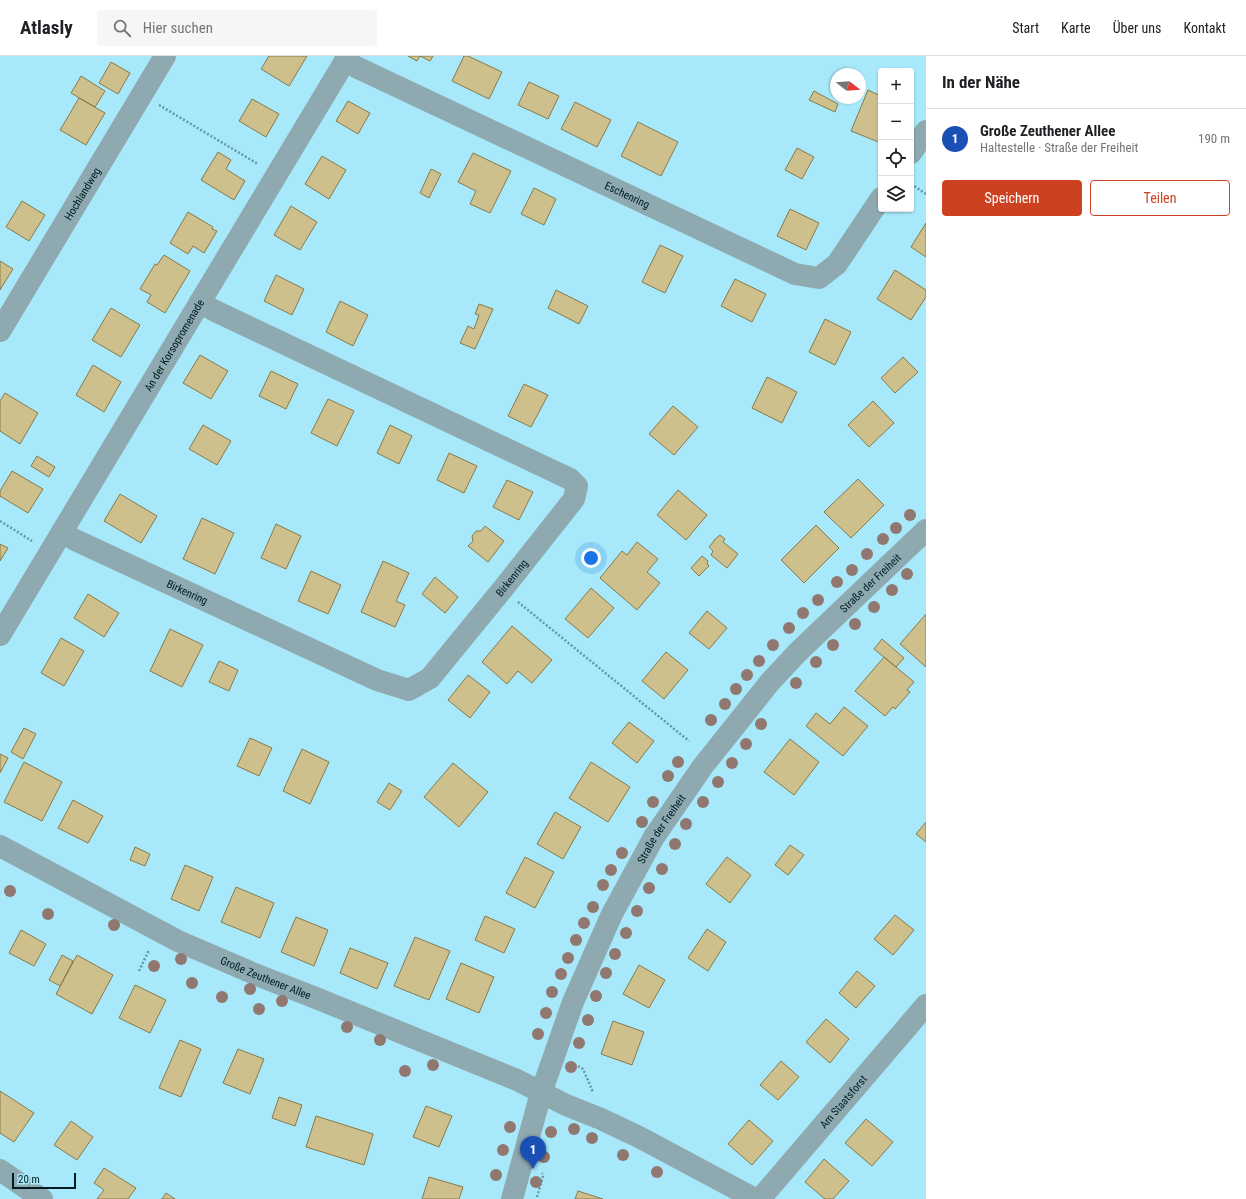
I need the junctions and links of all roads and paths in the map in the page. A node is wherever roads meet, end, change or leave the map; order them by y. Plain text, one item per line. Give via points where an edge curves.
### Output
1 (165, 56) edge
2 (346, 58) edge
3 (142, 95) junction
4 (926, 131) edge
5 (914, 149) edge
6 (277, 175) junction
7 (914, 186) edge
8 (926, 194) edge
9 (878, 202) edge
10 (200, 302) junction
11 (0, 331) edge
12 (0, 521) edge
13 (926, 530) edge
14 (62, 532) junction
15 (50, 552) junction
16 (502, 590) junction
17 (0, 635) edge
18 (689, 741) dead end
19 (0, 846) edge
20 (926, 1005) edge
21 (542, 1093) junction
22 (0, 1170) edge
23 (542, 1170) dead end
24 (42, 1199) edge
25 (512, 1199) edge
26 (536, 1199) edge
27 (755, 1199) edge
28 (760, 1199) edge

1 - 3 street, Hochlandweg
2 - 6 street, An der Korsopromenade
2 - 9 street, Eschenring via 370,74 795,274 819,278 837,264
3 - 6 path
3 - 11 street, Hochlandweg
4 - 5 street
6 - 10 street, An der Korsopromenade
7 - 8 path
10 - 14 street, An der Korsopromenade
10 - 16 street, Birkenring via 570,479 577,486 574,499
12 - 15 path
13 - 21 street, Straße der Freiheit via 787,663 717,747 681,797 654,837 612,914 573,1002
14 - 15 street, An der Korsopromenade
14 - 16 street, Birkenring via 377,680 409,690 430,678
15 - 17 street, An der Korsopromenade
16 - 18 path
19 - 21 street, Große Zeuthener Allee via 178,941 517,1080
20 - 28 street, Am Staatsforst
21 - 25 street, Straße der Freiheit
21 - 27 street, Große Zeuthener Allee via 639,1137
22 - 24 street
23 - 26 path via 543,1176

